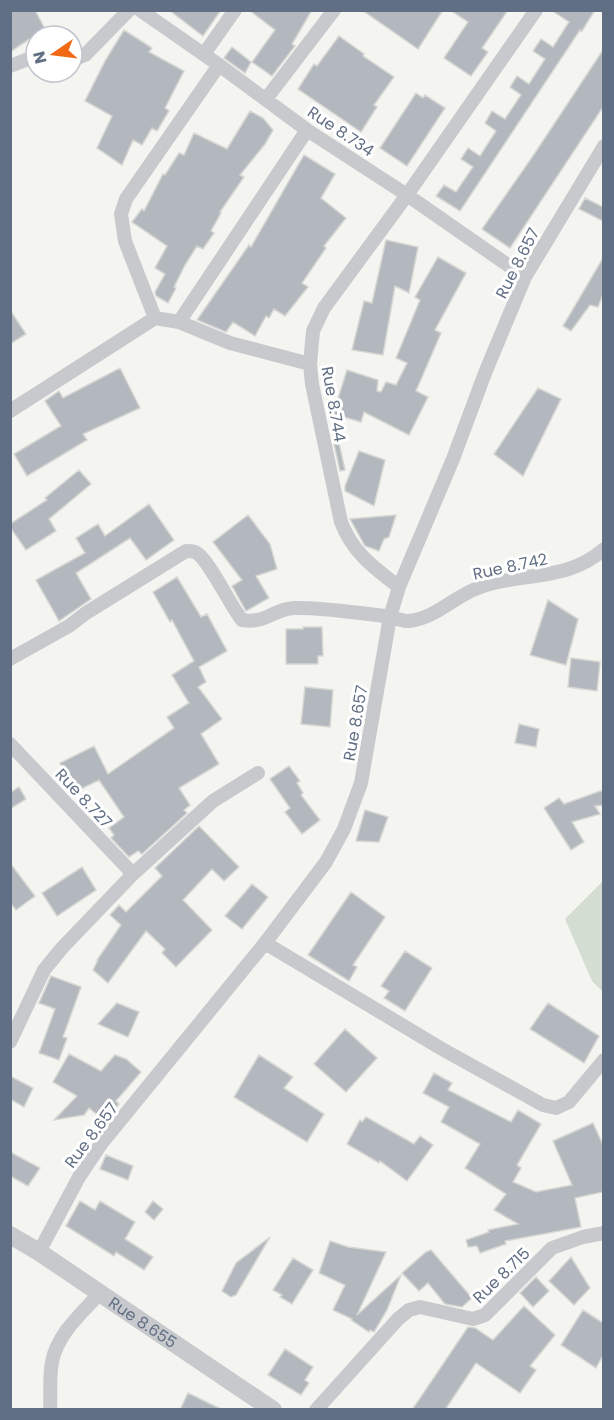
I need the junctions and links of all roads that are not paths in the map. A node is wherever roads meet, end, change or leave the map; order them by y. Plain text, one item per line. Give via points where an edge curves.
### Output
1 (129, 10) edge
2 (140, 10) edge
3 (235, 10) edge
4 (334, 10) edge
5 (536, 10) edge
6 (204, 54) junction
7 (84, 55) edge
8 (219, 65) junction
9 (266, 99) junction
10 (308, 130) junction
11 (603, 146) edge
12 (406, 195) junction
13 (525, 277) junction
14 (155, 318) junction
15 (178, 322) junction
16 (310, 364) junction
17 (10, 411) edge
18 (603, 549) edge
19 (399, 587) junction
20 (390, 617) junction
21 (10, 659) edge
22 (10, 744) edge
23 (258, 773) dead end
24 (133, 874) junction
25 (265, 943) junction
26 (10, 1042) edge
27 (603, 1060) edge
28 (603, 1233) edge
29 (10, 1235) edge
30 (39, 1252) junction
31 (100, 1293) junction
32 (50, 1410) edge
33 (273, 1410) edge
34 (316, 1410) edge

1 - 7 street
2 - 6 street, Rue 8.734
3 - 6 street
4 - 9 street
5 - 12 street, Rue 8.744
6 - 8 street, Rue 8.734
8 - 9 street, Rue 8.734
8 - 14 street via 126,199 121,214 124,241
9 - 10 street, Rue 8.734
10 - 12 street, Rue 8.734
10 - 15 street
11 - 13 street, Rue 8.657
12 - 13 street, Rue 8.734
12 - 16 street, Rue 8.744 via 324,308 313,331
13 - 19 street, Rue 8.657
14 - 15 street
14 - 17 street
15 - 16 street via 230,343
16 - 19 street, Rue 8.744 via 344,530 361,557
18 - 20 street, Rue 8.742 via 580,567 481,587 420,619 404,621
19 - 20 street, Rue 8.657
20 - 21 street, Rue 8.742 via 309,607 288,608 254,622 242,620 205,559 186,551
20 - 25 street, Rue 8.657 via 354,806 326,862
22 - 24 street, Rue 8.727
23 - 24 street via 213,801
24 - 26 street via 44,970
25 - 27 street via 543,1105 556,1108 569,1101
25 - 30 street, Rue 8.657 via 102,1144 79,1177
28 - 34 street, Rue 8.715 via 552,1248 485,1315 473,1319 420,1308 409,1310
29 - 30 street, Rue 8.655
30 - 31 street, Rue 8.655
31 - 32 street via 60,1341 52,1362
31 - 33 street, Rue 8.655

